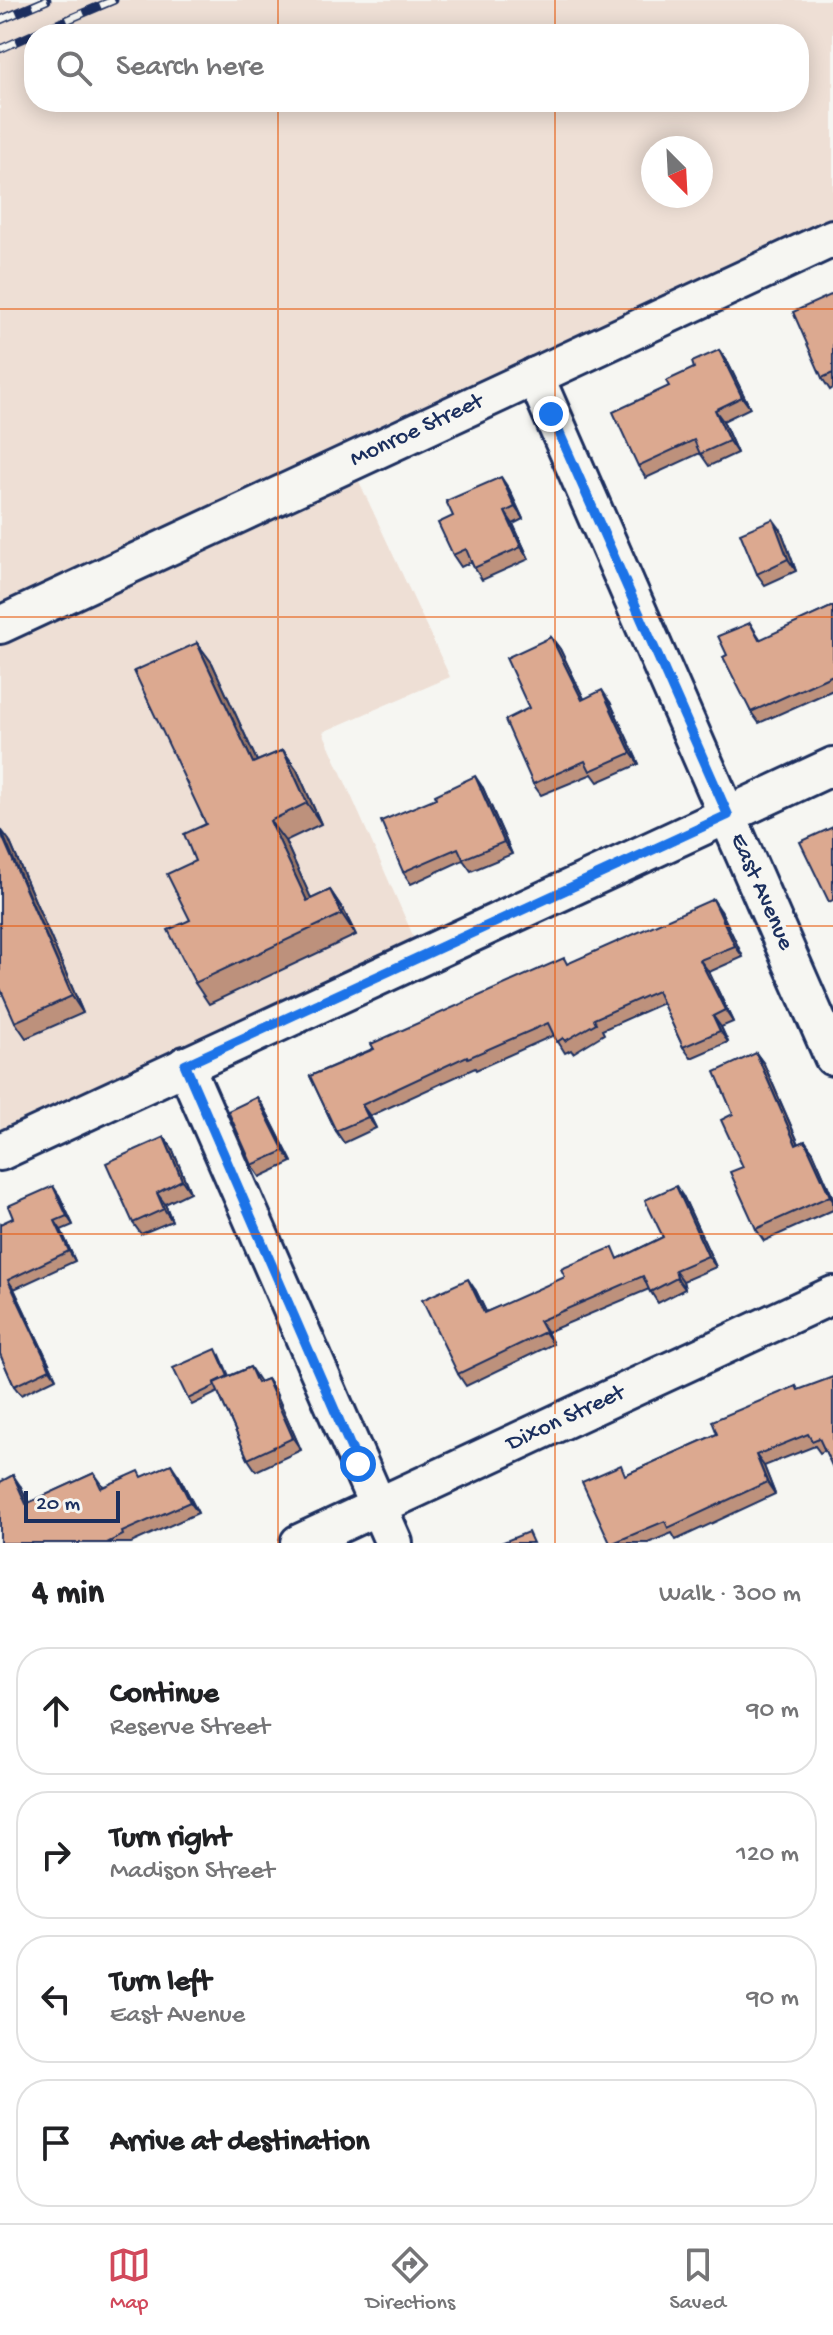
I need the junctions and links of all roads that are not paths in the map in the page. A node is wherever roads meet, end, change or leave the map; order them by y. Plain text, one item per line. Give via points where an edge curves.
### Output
1 (833, 238) edge
2 (535, 376) junction
3 (1, 624) edge
4 (833, 766) edge
5 (728, 815) junction
6 (833, 1057) edge
7 (185, 1065) junction
8 (0, 1152) edge
9 (833, 1295) edge
10 (377, 1506) junction
11 (299, 1543) edge
12 (394, 1543) edge

1 - 2 street, Monroe Street
2 - 3 street, Monroe Street
2 - 5 street, East Avenue
4 - 5 street
5 - 6 street, East Avenue
5 - 7 street
7 - 8 street
7 - 10 street
9 - 10 street, Dixon Street
10 - 11 street, Dixon Street
10 - 12 street

